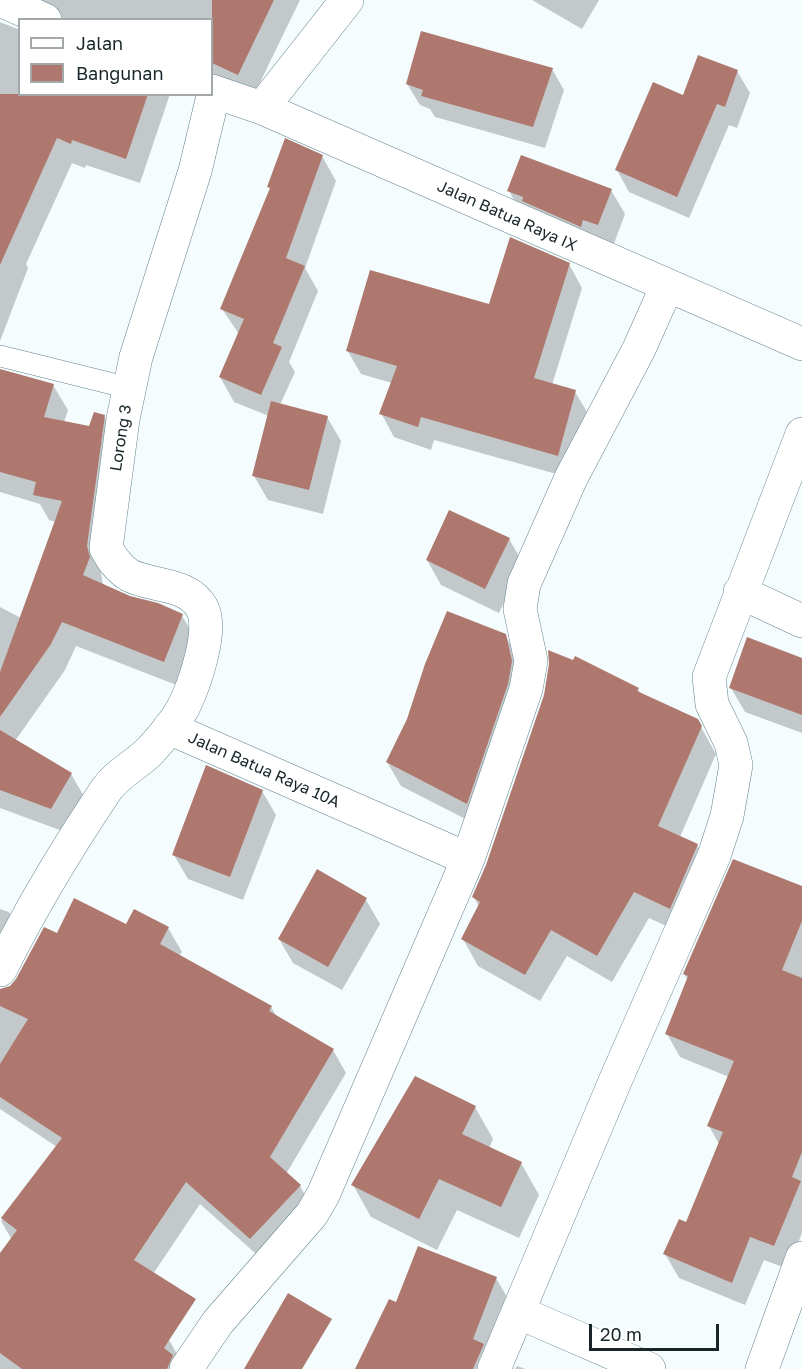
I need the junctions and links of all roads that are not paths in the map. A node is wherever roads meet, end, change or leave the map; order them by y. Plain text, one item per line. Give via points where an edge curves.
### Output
1 (0, 0) edge
2 (347, 0) edge
3 (40, 18) edge
4 (213, 92) edge
5 (212, 96) edge
6 (262, 108) junction
7 (667, 286) junction
8 (802, 344) edge
9 (0, 356) edge
10 (129, 388) junction
11 (802, 434) edge
12 (740, 592) junction
13 (802, 621) edge
14 (169, 728) junction
15 (468, 859) junction
16 (0, 970) edge
17 (802, 1258) edge
18 (518, 1312) junction
19 (186, 1369) edge
20 (494, 1369) edge
21 (649, 1369) edge
22 (762, 1369) edge

1 - 3 street
2 - 6 street
4 - 6 street, Jalan Batua Raya IX
5 - 10 street, Lorong 3 via 195,171
6 - 7 street, Jalan Batua Raya IX
7 - 8 street, Jalan Batua Raya IX
7 - 15 street via 639,349 571,478 524,584 520,609 531,661 526,688
9 - 10 lane
10 - 14 street, Lorong 3 via 106,548 115,564 130,576 177,589 201,606 206,618 205,642 192,684
11 - 12 street
12 - 13 street
12 - 18 street via 709,677 712,704 731,743 736,765 727,816 714,856
14 - 15 street, Jalan Batua Raya 10A
14 - 16 street, Jalan Batua Raya 10A via 108,786 72,840
15 - 19 street via 323,1195 312,1214 218,1322
17 - 22 street
18 - 20 street
18 - 21 street

